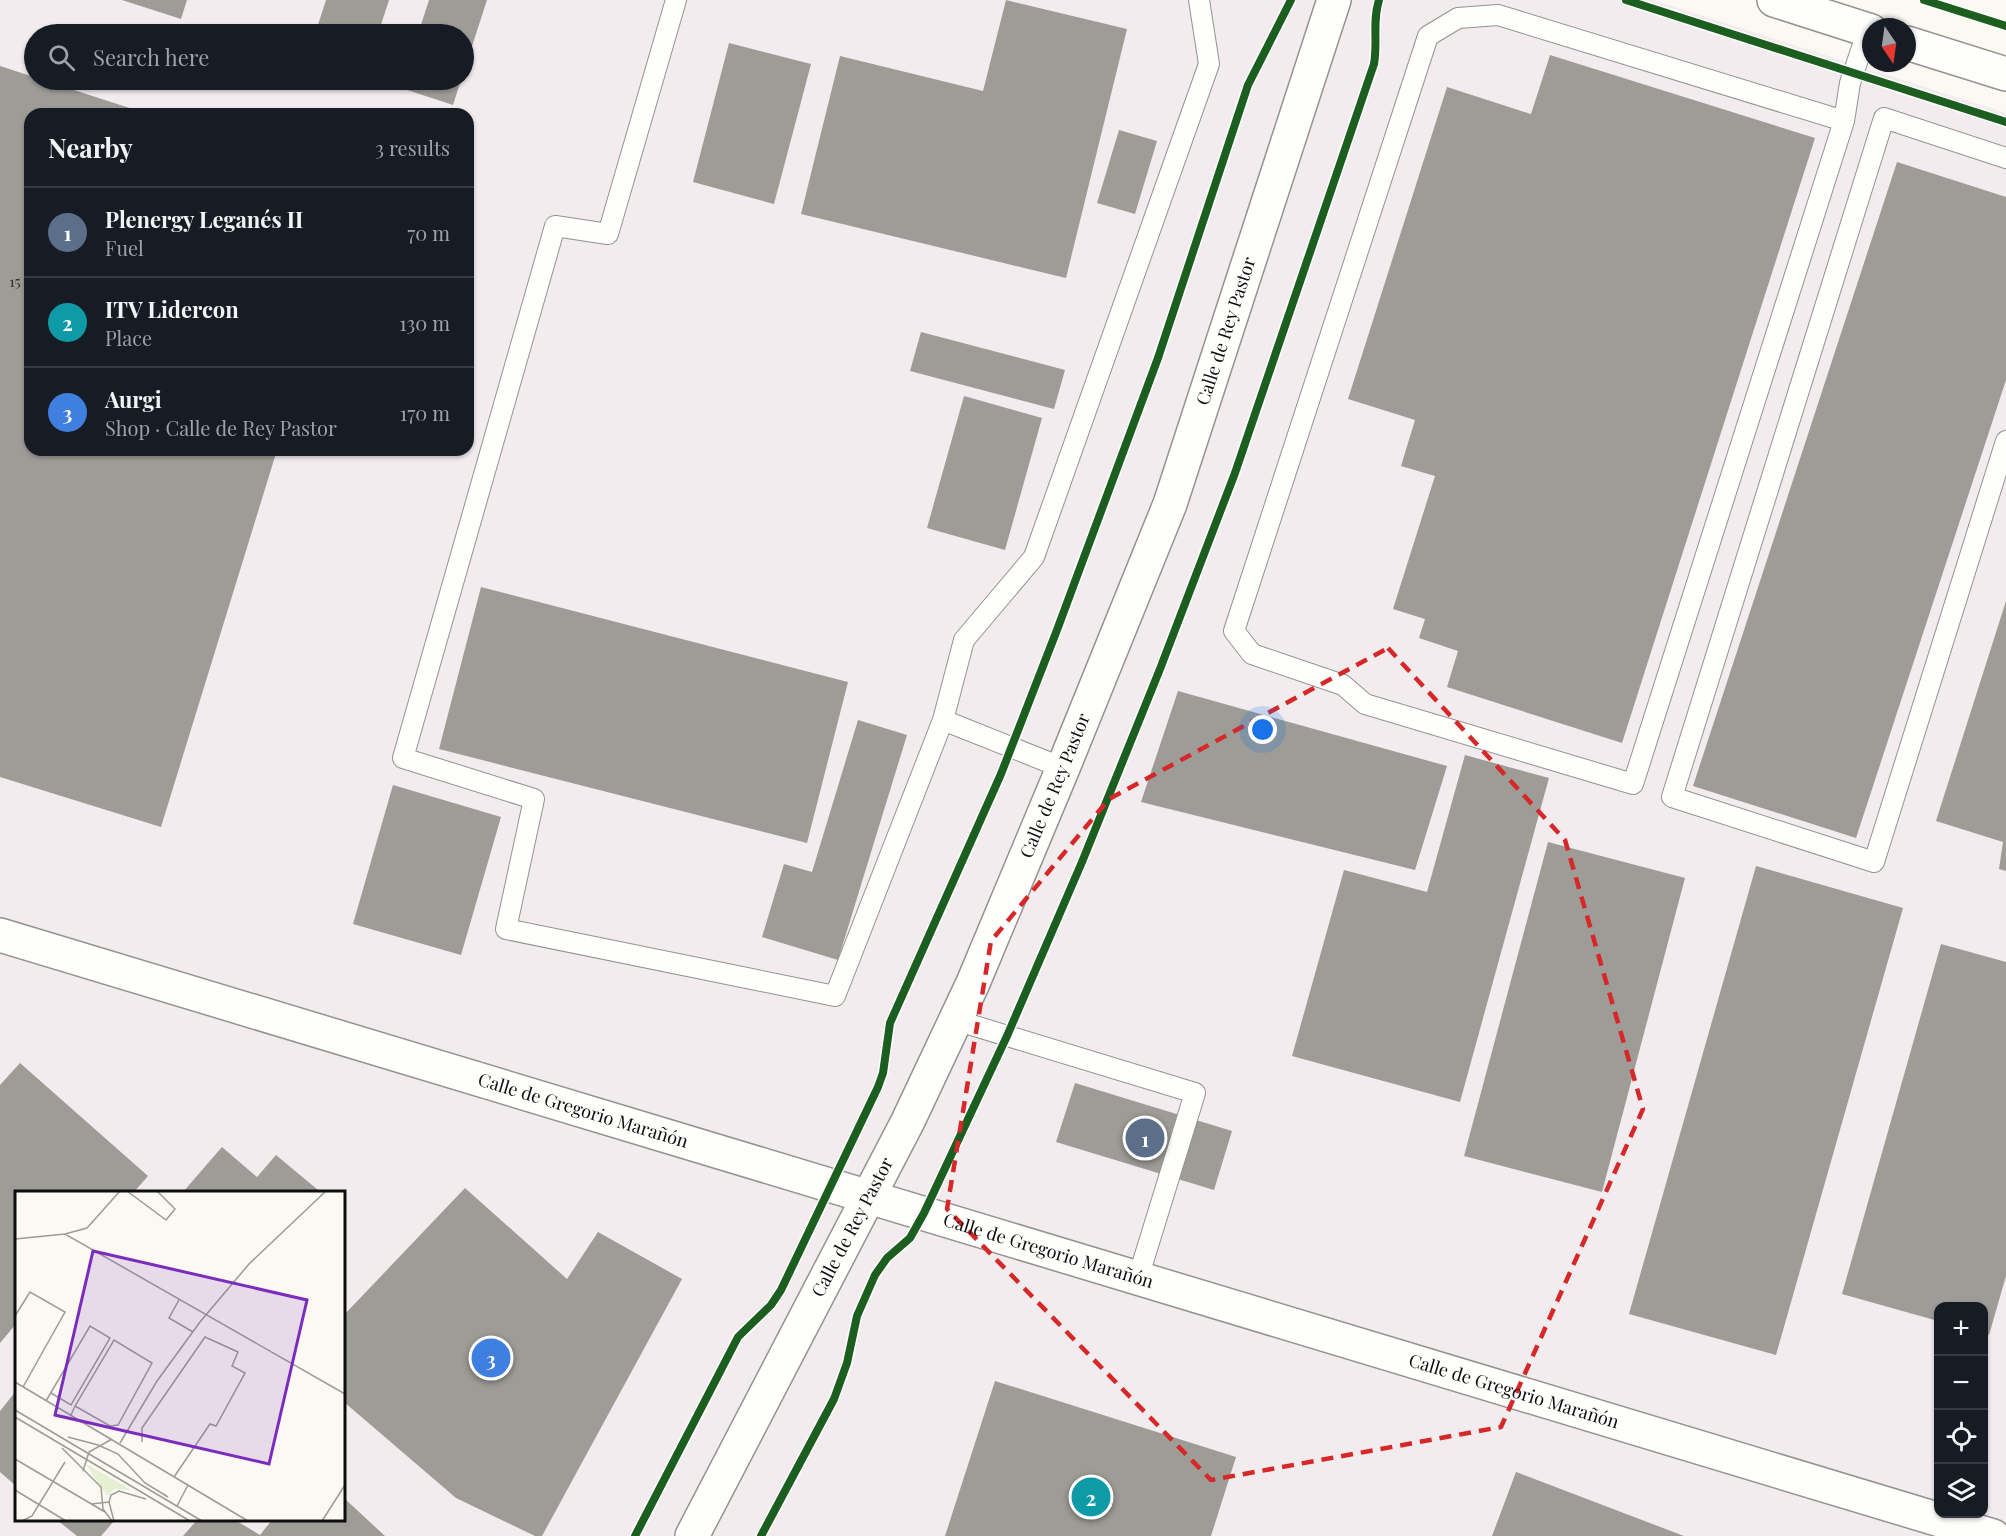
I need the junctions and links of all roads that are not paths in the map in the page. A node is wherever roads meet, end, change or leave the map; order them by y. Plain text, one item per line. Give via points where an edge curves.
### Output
1 (676, 0) edge
2 (1199, 0) edge
3 (1334, 0) edge
4 (1774, 0) edge
5 (1862, 29) edge
6 (1916, 46) edge
7 (1862, 50) edge
8 (2006, 74) edge
9 (1844, 121) junction
10 (2006, 158) edge
11 (2006, 441) edge
12 (943, 720) junction
13 (1063, 768) junction
14 (0, 935) edge
15 (955, 1020) junction
16 (869, 1198) junction
17 (1138, 1278) junction
18 (692, 1536) edge
19 (1992, 1536) edge

1 - 12 lane via 608,234 555,226 403,758 534,800 506,929 835,996
2 - 12 lane via 1209,64 1034,556 964,640
3 - 13 street, Calle de Rey Pastor via 1170,504
4 - 5 street
6 - 8 street
7 - 9 lane via 1850,83
9 - 9 lane via 1634,784 1365,704 1343,685 1252,654 1234,631 1428,36 1458,18 1498,15
10 - 11 lane via 1884,118 1672,797 1874,862
12 - 13 lane
13 - 15 street, Calle de Rey Pastor
14 - 16 street, Calle de Gregorio Marañón
15 - 16 street, Calle de Rey Pastor
15 - 17 lane via 1195,1093
16 - 17 street, Calle de Gregorio Marañón
16 - 18 street, Calle de Rey Pastor
17 - 19 street, Calle de Gregorio Marañón

